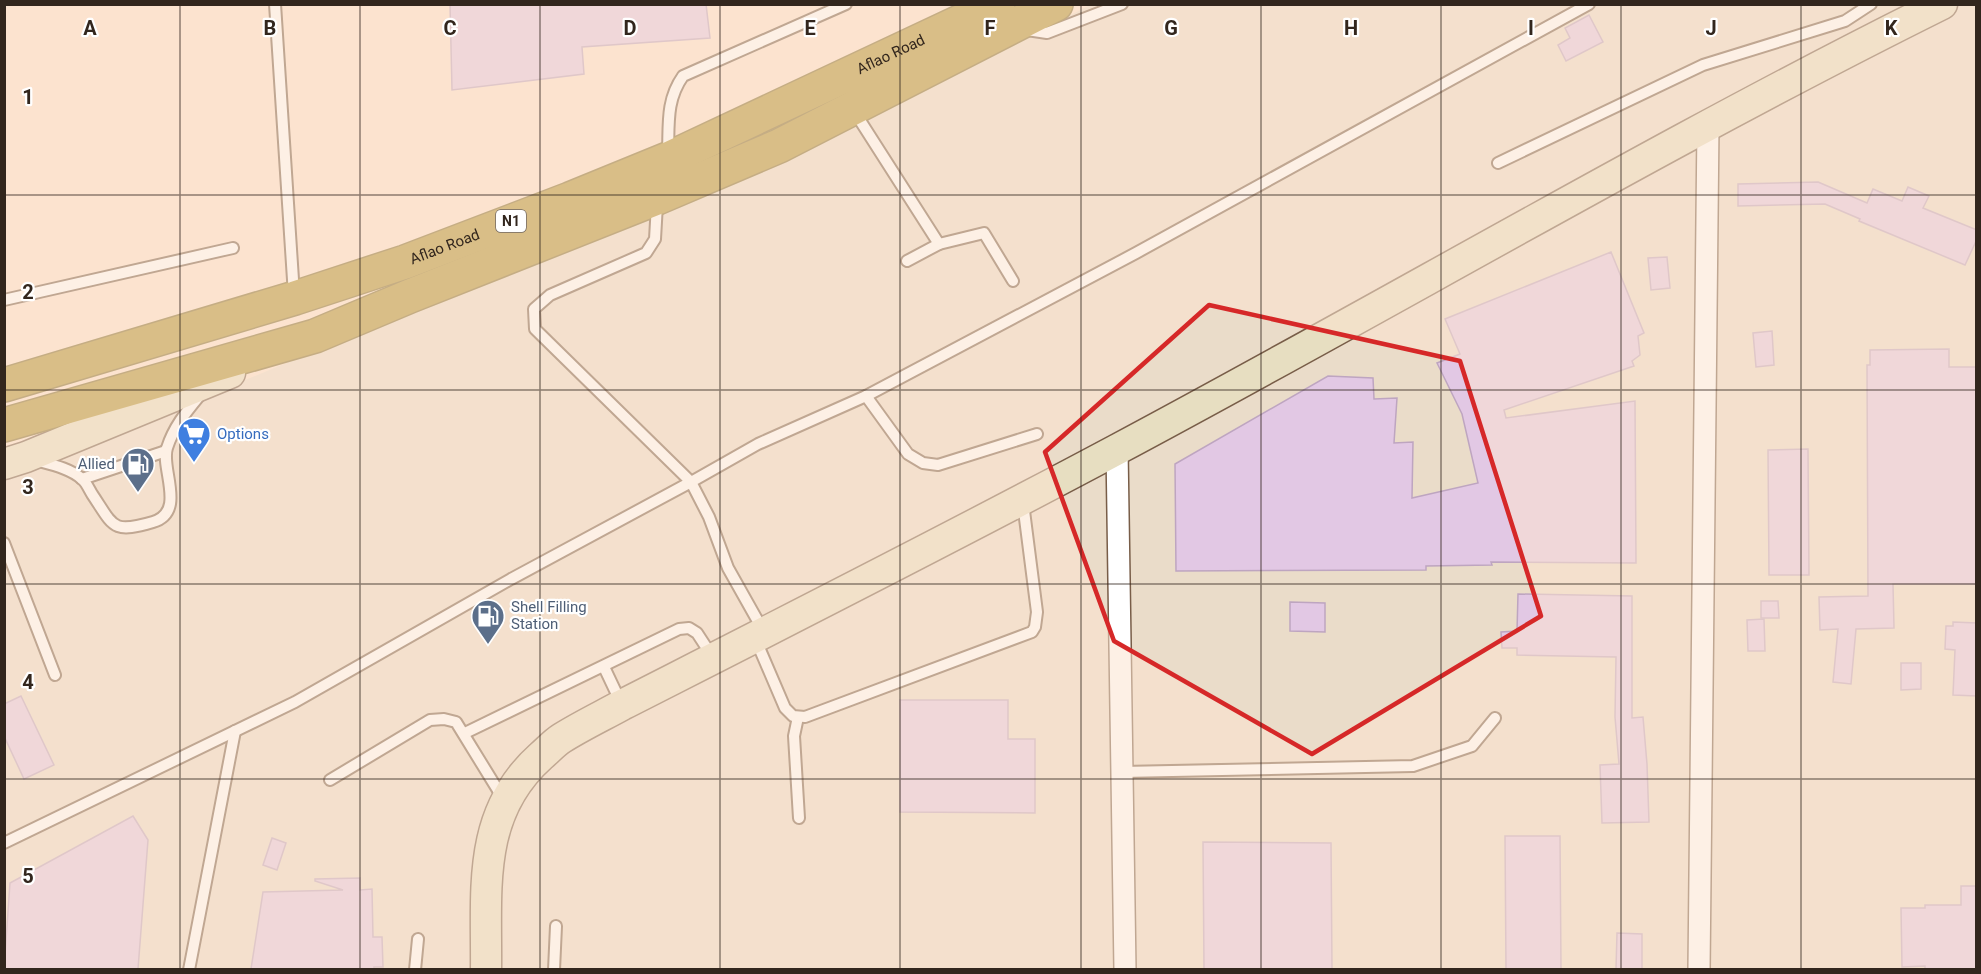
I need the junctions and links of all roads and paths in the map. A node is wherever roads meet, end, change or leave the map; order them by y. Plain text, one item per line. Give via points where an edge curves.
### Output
1 (275, 4) edge
2 (846, 4) edge
3 (1056, 4) edge
4 (1122, 4) edge
5 (1589, 4) edge
6 (1871, 4) edge
7 (1942, 4) edge
8 (1005, 16) edge
9 (1850, 34) junction
10 (853, 108) junction
11 (1708, 125) junction
12 (668, 159) junction
13 (1498, 163) dead end
14 (657, 198) junction
15 (939, 244) junction
16 (232, 248) dead end
17 (907, 261) dead end
18 (1013, 281) dead end
19 (295, 298) junction
20 (4, 300) edge
21 (315, 336) junction
22 (213, 380) junction
23 (4, 385) edge
24 (866, 396) junction
25 (4, 424) edge
26 (1037, 434) dead end
27 (1117, 449) junction
28 (166, 451) junction
29 (15, 461) edge
30 (82, 479) junction
31 (691, 482) junction
32 (1022, 499) junction
33 (4, 543) edge
34 (760, 635) junction
35 (714, 658) junction
36 (604, 667) junction
37 (55, 675) dead end
38 (622, 705) junction
39 (798, 717) junction
40 (1495, 718) dead end
41 (235, 731) junction
42 (465, 733) junction
43 (1122, 772) junction
44 (330, 780) dead end
45 (504, 800) junction
46 (799, 818) dead end
47 (4, 843) edge
48 (556, 926) dead end
49 (418, 939) dead end
50 (189, 969) edge
51 (416, 969) edge
52 (486, 969) edge
53 (554, 969) edge
54 (1125, 969) edge
55 (1699, 969) edge

1 - 19 lane
2 - 12 lane via 683,75 670,101
3 - 8 highway, Aflao Road / N1
4 - 8 lane via 1047,33
5 - 24 lane via 1146,248
6 - 9 lane
7 - 9 street
8 - 10 highway, Aflao Road / N1
8 - 12 highway, Aflao Road / N1
9 - 11 street
9 - 13 lane via 1703,65
10 - 14 highway, Aflao Road / N1 via 779,146
10 - 15 lane
11 - 27 street
11 - 55 street
12 - 19 highway, Aflao Road / N1 via 416,258
14 - 21 highway, Aflao Road / N1
14 - 31 lane via 655,239 646,253 550,295 534,309 535,329
15 - 17 lane
15 - 18 lane via 984,233
16 - 20 lane
19 - 23 highway, Aflao Road / N1
21 - 22 street, Aflao Road / N1
21 - 25 highway, Aflao Road / N1
22 - 28 lane via 176,424
22 - 29 street, Aflao Road / N1
24 - 26 lane via 908,454 923,463 938,465
24 - 31 lane via 758,444
27 - 32 street
27 - 43 street
28 - 30 lane
28 - 30 lane via 172,492 169,508 160,520 122,528 110,521
29 - 30 lane via 63,469
31 - 34 lane
31 - 41 lane via 296,702
32 - 34 street
32 - 39 lane via 1037,612 1032,632
33 - 37 lane
34 - 35 street
34 - 39 lane via 785,708
35 - 36 lane via 689,628 679,629
35 - 38 street
36 - 38 lane
36 - 42 lane
38 - 45 street via 560,739 526,770
39 - 46 lane via 794,736
40 - 43 lane via 1472,746 1413,766
41 - 47 lane
41 - 50 lane
42 - 44 lane via 456,722 430,720
42 - 45 lane
43 - 54 street
45 - 52 street via 491,839
48 - 53 lane
49 - 51 lane

